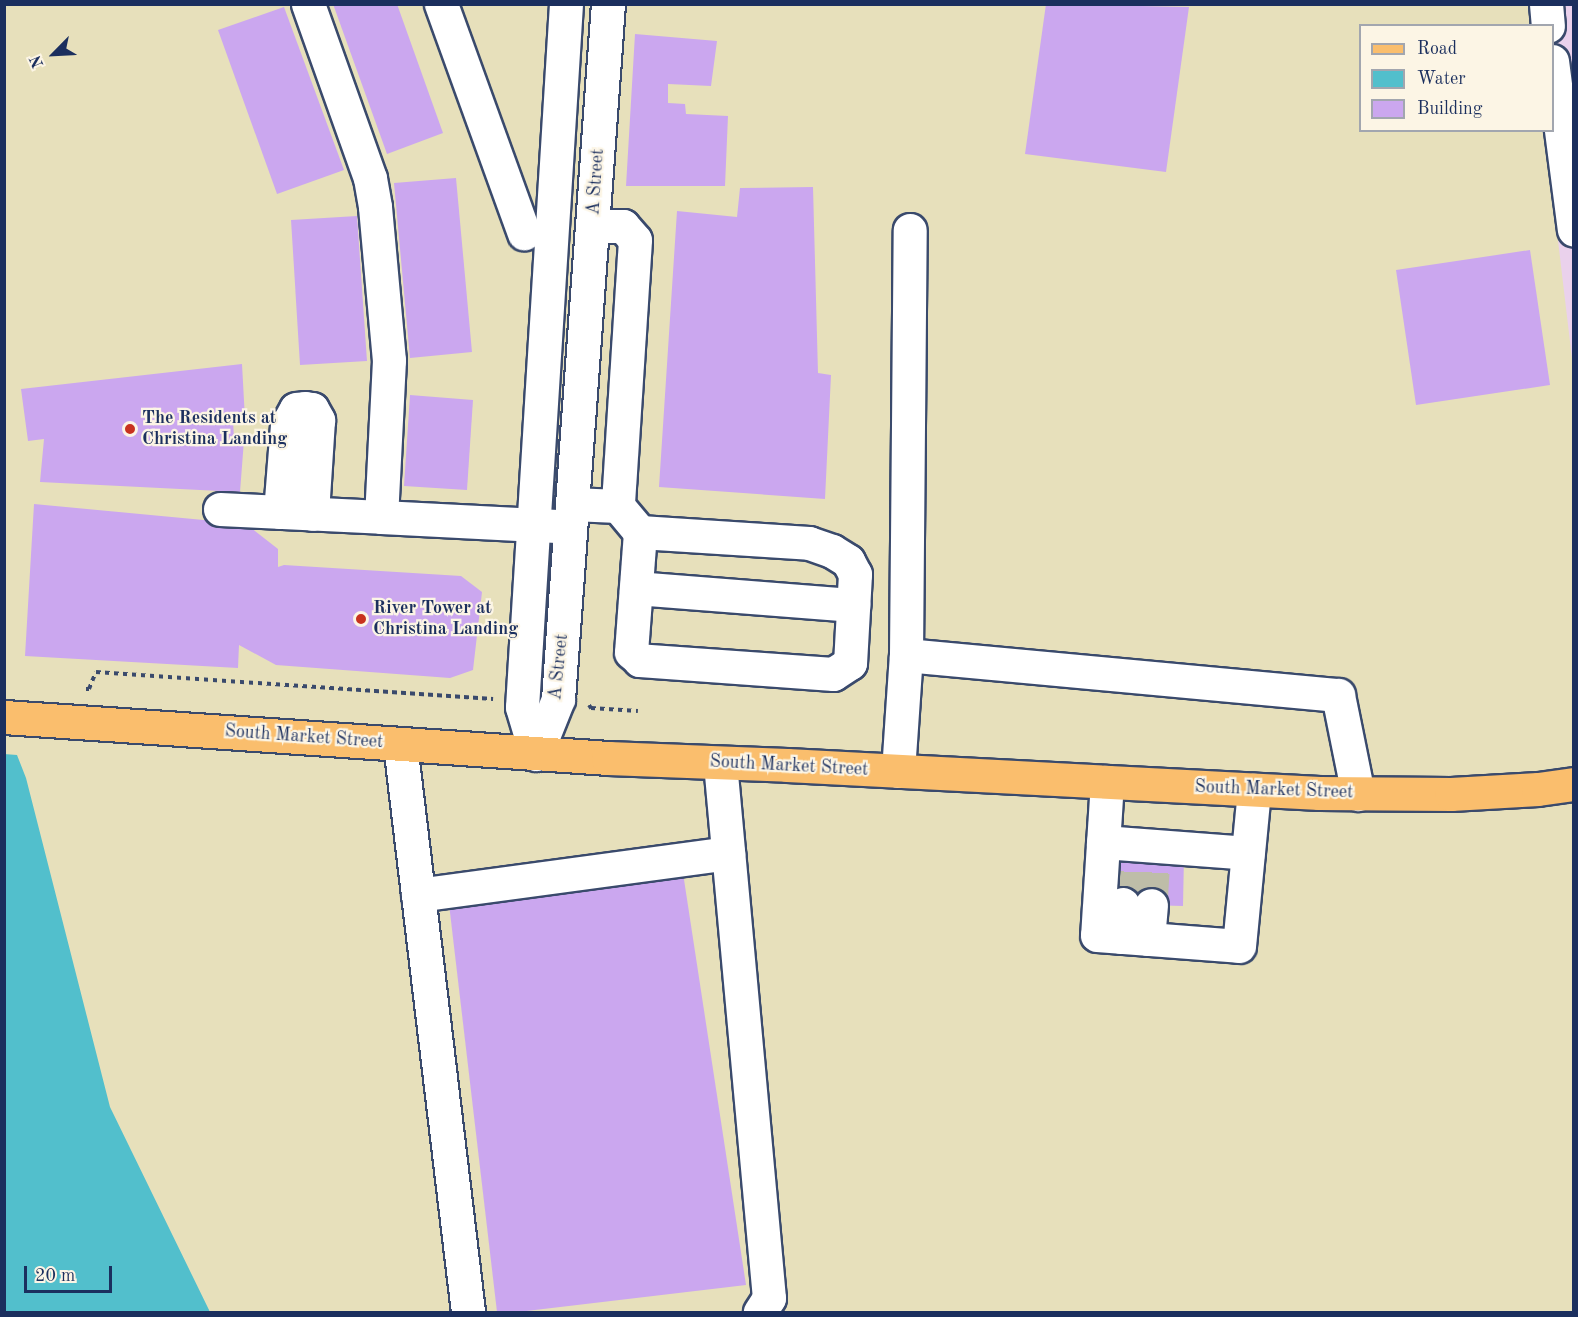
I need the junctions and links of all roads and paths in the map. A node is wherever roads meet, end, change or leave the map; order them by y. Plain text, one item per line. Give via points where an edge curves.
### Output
1 (308, 4) edge
2 (441, 4) edge
3 (566, 4) edge
4 (608, 4) edge
5 (1546, 4) edge
6 (1548, 24) edge
7 (1560, 71) edge
8 (1567, 130) edge
9 (592, 226) junction
10 (910, 230) dead end
11 (1574, 230) edge
12 (524, 233) dead end
13 (618, 506) junction
14 (220, 509) dead end
15 (280, 512) junction
16 (312, 514) junction
17 (572, 515) junction
18 (381, 517) junction
19 (535, 525) junction
20 (640, 531) junction
21 (636, 588) junction
22 (854, 605) junction
23 (906, 655) junction
24 (89, 689) dead end
25 (522, 698) junction
26 (558, 699) junction
27 (638, 711) dead end
28 (4, 717) edge
29 (400, 744) junction
30 (536, 754) junction
31 (720, 763) junction
32 (898, 771) junction
33 (1107, 782) junction
34 (1574, 784) edge
35 (1254, 790) junction
36 (1358, 794) junction
37 (1133, 849) junction
38 (728, 853) junction
39 (1248, 853) junction
40 (418, 895) junction
41 (1137, 905) tunnel mouth
42 (1135, 938) junction
43 (468, 1312) edge
44 (760, 1312) edge

1 - 18 street via 363,156 375,207 389,360
2 - 12 street
3 - 19 street, A Street
4 - 9 street, A Street
5 - 6 street
7 - 8 street
8 - 11 street
9 - 13 street via 623,226 635,240
9 - 17 street, A Street
10 - 23 street
13 - 17 street
13 - 20 street
14 - 15 street
15 - 16 street
15 - 16 street via 287,425 296,409 305,408 312,409 318,420
16 - 18 street
17 - 19 street
17 - 26 street, A Street
18 - 19 street
19 - 25 street, A Street
20 - 21 street
20 - 22 street via 809,543 832,550 848,561 855,574
21 - 22 street
21 - 22 street via 631,652 640,660 833,674 850,663
23 - 32 street
23 - 36 street via 1338,695
24 - 25 path via 96,672 490,700 500,695
25 - 30 street, A Street
26 - 27 path via 587,701 591,708
26 - 30 street, A Street
28 - 29 main road, South Market Street
29 - 30 main road, South Market Street
29 - 40 street
30 - 31 main road, South Market Street
31 - 32 main road, South Market Street
31 - 38 street
32 - 33 main road, South Market Street
33 - 35 main road, South Market Street
33 - 37 street
34 - 36 main road, South Market Street via 1451,794
35 - 36 main road, South Market Street
35 - 39 street
37 - 39 street
37 - 42 street via 1097,935
38 - 40 street
38 - 44 street via 769,1298
39 - 42 street via 1239,946
40 - 43 street
41 - 42 street

